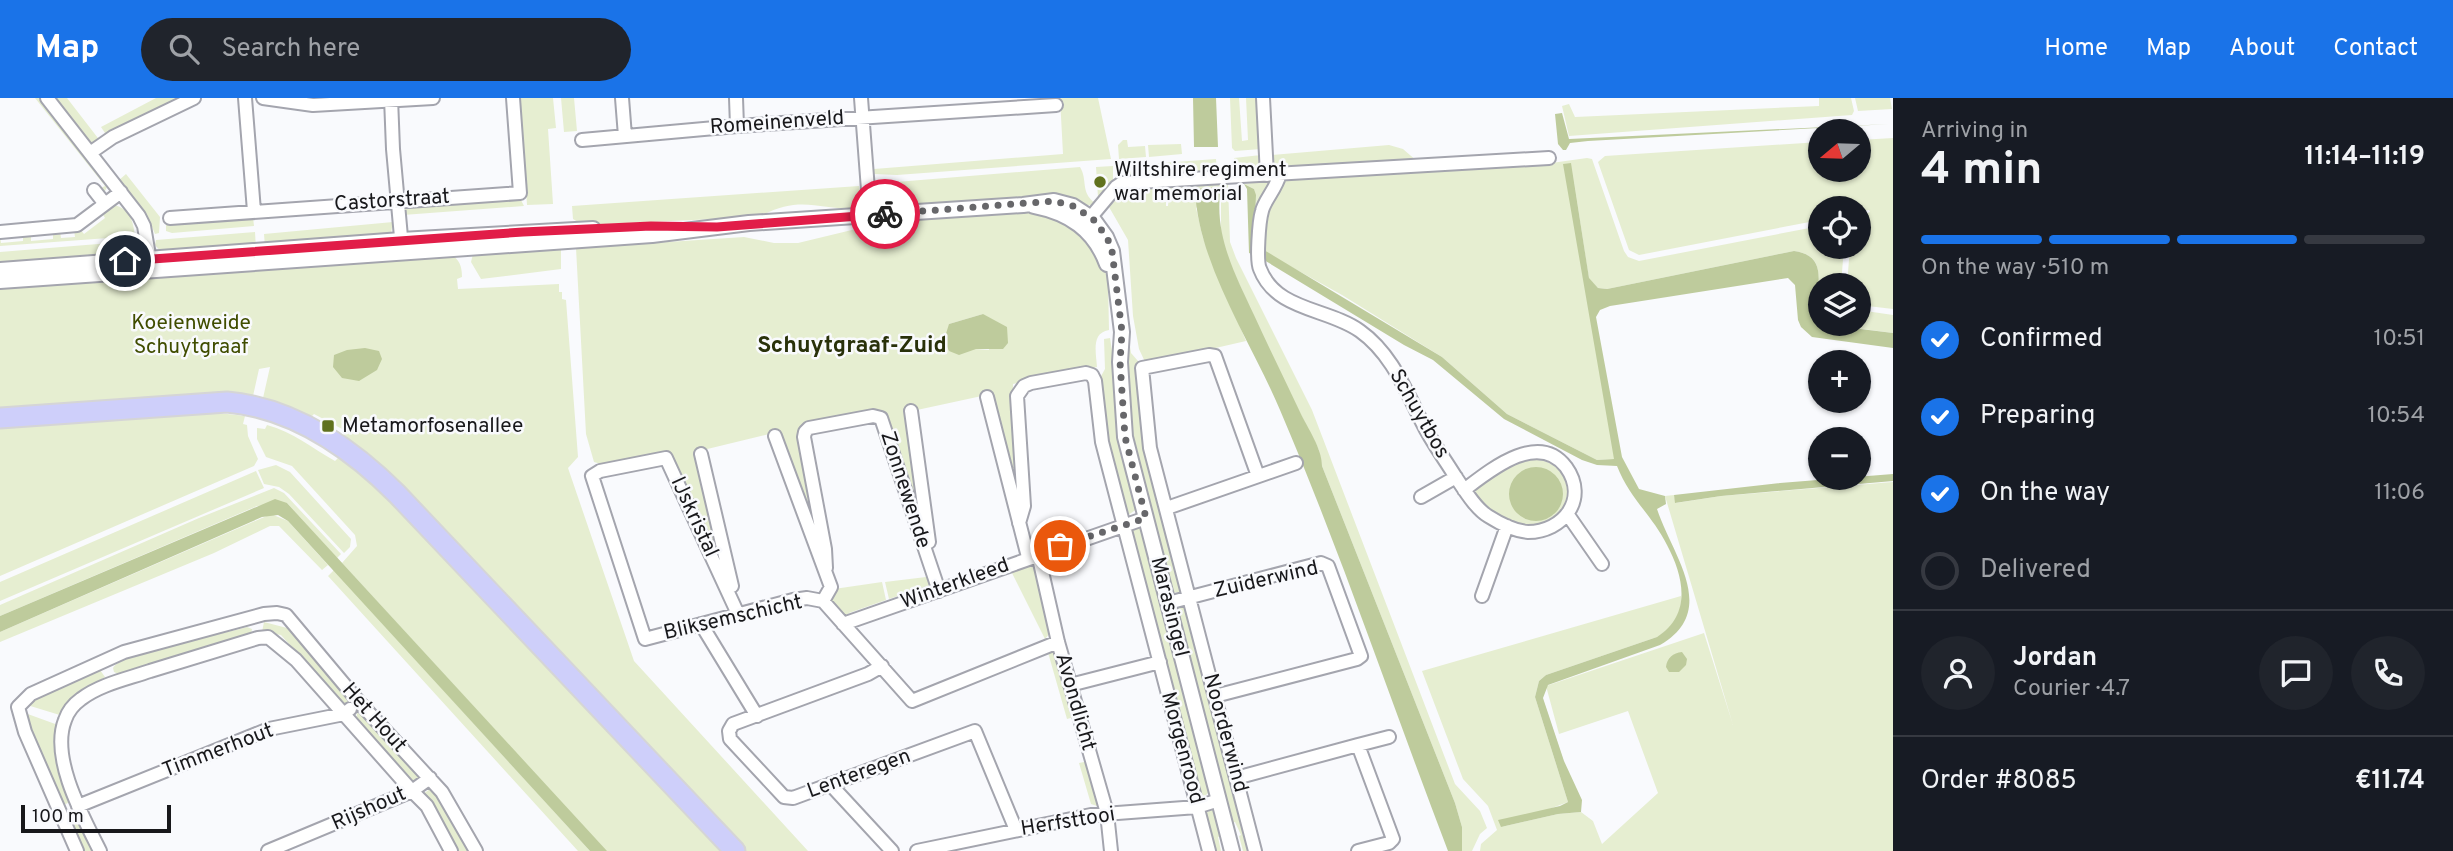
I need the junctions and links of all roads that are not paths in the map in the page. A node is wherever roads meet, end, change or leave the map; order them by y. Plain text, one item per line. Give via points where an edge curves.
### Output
1 (47, 98) edge
2 (194, 98) edge
3 (245, 98) edge
4 (263, 98) edge
5 (433, 98) edge
6 (513, 98) edge
7 (622, 98) edge
8 (736, 98) edge
9 (861, 98) edge
10 (1263, 98) edge
11 (391, 99) edge
12 (1010, 103) edge
13 (1056, 105) dead end
14 (863, 117) junction
15 (737, 126) junction
16 (625, 136) junction
17 (582, 141) dead end
18 (90, 153) junction
19 (1549, 158) dead end
20 (1273, 174) junction
21 (94, 190) dead end
22 (121, 192) junction
23 (397, 201) junction
24 (105, 204) junction
25 (254, 211) junction
26 (870, 216) junction
27 (170, 218) dead end
28 (1086, 222) junction
29 (0, 232) edge
30 (402, 246) junction
31 (150, 265) junction
32 (0, 270) edge
33 (0, 281) edge
34 (987, 397) dead end
35 (911, 411) dead end
36 (0, 418) edge
37 (775, 436) dead end
38 (701, 454) dead end
39 (1296, 463) dead end
40 (1258, 476) junction
41 (1456, 477) junction
42 (1464, 490) junction
43 (1421, 497) dead end
44 (1167, 508) junction
45 (1568, 515) junction
46 (1146, 518) junction
47 (1019, 523) junction
48 (1124, 524) junction
49 (1507, 526) junction
50 (1033, 556) junction
51 (1602, 564) dead end
52 (826, 568) junction
53 (931, 568) junction
54 (939, 591) junction
55 (1482, 596) dead end
56 (1189, 598) junction
57 (823, 601) junction
58 (1168, 603) junction
59 (738, 614) junction
60 (253, 618) junction
61 (701, 624) junction
62 (843, 624) junction
63 (257, 638) junction
64 (645, 639) joint
65 (1058, 642) junction
66 (104, 660) junction
67 (1160, 662) junction
68 (882, 666) junction
69 (113, 683) junction
70 (1070, 685) junction
71 (1215, 696) junction
72 (359, 702) junction
73 (344, 714) junction
74 (757, 716) junction
75 (1389, 737) dead end
76 (1358, 745) junction
77 (430, 778) junction
78 (1236, 778) junction
79 (830, 784) junction
80 (412, 791) junction
81 (1219, 800) junction
82 (78, 806) junction
83 (1197, 807) junction
84 (1107, 813) junction
85 (1016, 830) junction
86 (77, 851) edge
87 (100, 851) edge
88 (268, 851) edge
89 (452, 851) edge
90 (475, 851) edge
91 (735, 851) edge
92 (892, 851) edge
93 (917, 851) edge
94 (1111, 851) edge
95 (1209, 851) edge
96 (1232, 851) edge
97 (1255, 851) edge
98 (1358, 851) edge

1 - 18 street
2 - 18 street via 113,136
3 - 25 street
4 - 11 street via 313,105
5 - 11 street
6 - 23 street, Castorstraat via 520,193
7 - 16 street
8 - 15 street
9 - 14 street
10 - 20 street
11 - 23 street
12 - 13 street, Romeinenveld
12 - 14 street, Romeinenveld
14 - 15 street, Romeinenveld
14 - 26 street
15 - 16 street, Romeinenveld
16 - 17 street, Romeinenveld
18 - 22 street
19 - 20 street
20 - 28 street via 1122,183
20 - 41 street, Schuytbos via 1276,188 1262,209 1259,268 1279,296 1339,318 1370,339 1399,375
21 - 24 street
22 - 24 street
22 - 31 street via 144,226
23 - 25 street, Castorstraat
23 - 30 street
24 - 29 street via 77,225
25 - 27 street, Castorstraat
26 - 28 street via 1054,201 1073,206
26 - 30 street via 717,227 651,226
28 - 46 street, Marasingel via 1107,237 1114,260 1122,332 1125,437
30 - 31 street
31 - 32 street
31 - 33 street
34 - 47 street, Avondlicht
35 - 53 street, Zonnewende
36 - 91 main road via 190,405 255,416 332,441 397,494
37 - 52 street, Zonnewende
38 - 59 street, IJskristal
39 - 40 street
40 - 44 street
40 - 44 street, Noorderwind via 1215,356 1142,368 1150,448
41 - 42 street, Schuytbos
41 - 43 street, Schuytbos
42 - 45 street via 1513,457 1541,453 1562,464 1570,476 1573,493
42 - 49 street, Schuytbos via 1485,515
44 - 56 street, Noorderwind
45 - 49 street, Schuytbos via 1544,530 1524,532
45 - 51 street
46 - 48 street, Winterkleed
46 - 58 street, Marasingel
47 - 48 street, Morgenrood via 1024,506 1017,396 1031,383 1086,373 1095,381 1102,442
47 - 50 street, Avondlicht
48 - 50 street, Winterkleed
48 - 67 street, Morgenrood
49 - 55 street
50 - 54 street, Winterkleed
50 - 65 street, Avondlicht
52 - 53 street, Zonnewende via 805,432 873,416 881,418
52 - 57 street, Zonnewende via 831,587
53 - 54 street, Zonnewende
54 - 62 street, Winterkleed
56 - 58 street, Zuiderwind
56 - 71 street, Noorderwind
56 - 71 street, Zuiderwind via 1325,563 1360,651 1357,659
57 - 59 street, Bliksemschicht via 800,599
57 - 62 street, Bliksemschicht
58 - 81 street, Marasingel
59 - 61 street, Bliksemschicht
59 - 64 street, IJskristal via 666,458 600,471 593,476
60 - 63 street
60 - 66 street, Het Hout
60 - 72 street, Het Hout via 286,615
61 - 64 street, Bliksemschicht
61 - 74 street
62 - 68 street, Bliksemschicht
63 - 69 street
63 - 73 street, Het Hout via 268,637 280,645
65 - 68 street, Bliksemschicht via 912,701
65 - 70 street, Avondlicht
66 - 69 street
66 - 86 street, Het Hout via 31,694 18,707
67 - 70 street
67 - 83 street, Morgenrood
68 - 74 street, Lenteregen
69 - 82 street via 79,700 64,721 65,764
70 - 84 street, Avondlicht
71 - 78 street, Noorderwind
72 - 73 street, Timmerhout
72 - 77 street, Het Hout
73 - 80 street, Het Hout
73 - 82 street, Timmerhout via 269,729
74 - 79 street, Lenteregen via 733,724 730,739 784,797
75 - 76 street
76 - 78 street
76 - 98 street via 1393,839 1390,844
77 - 80 street, Rijshout
77 - 90 street, Het Hout
78 - 97 street, Noorderwind
79 - 85 street, Lenteregen via 975,731
79 - 92 street
80 - 88 street, Rijshout
80 - 89 street, Het Hout via 427,806
81 - 83 street, Herfsttooi
81 - 96 street, Marasingel
82 - 87 street
83 - 84 street, Herfsttooi
83 - 95 street, Morgenrood
84 - 85 street, Herfsttooi
84 - 94 street, Avondlicht
85 - 93 street, Herfsttooi

